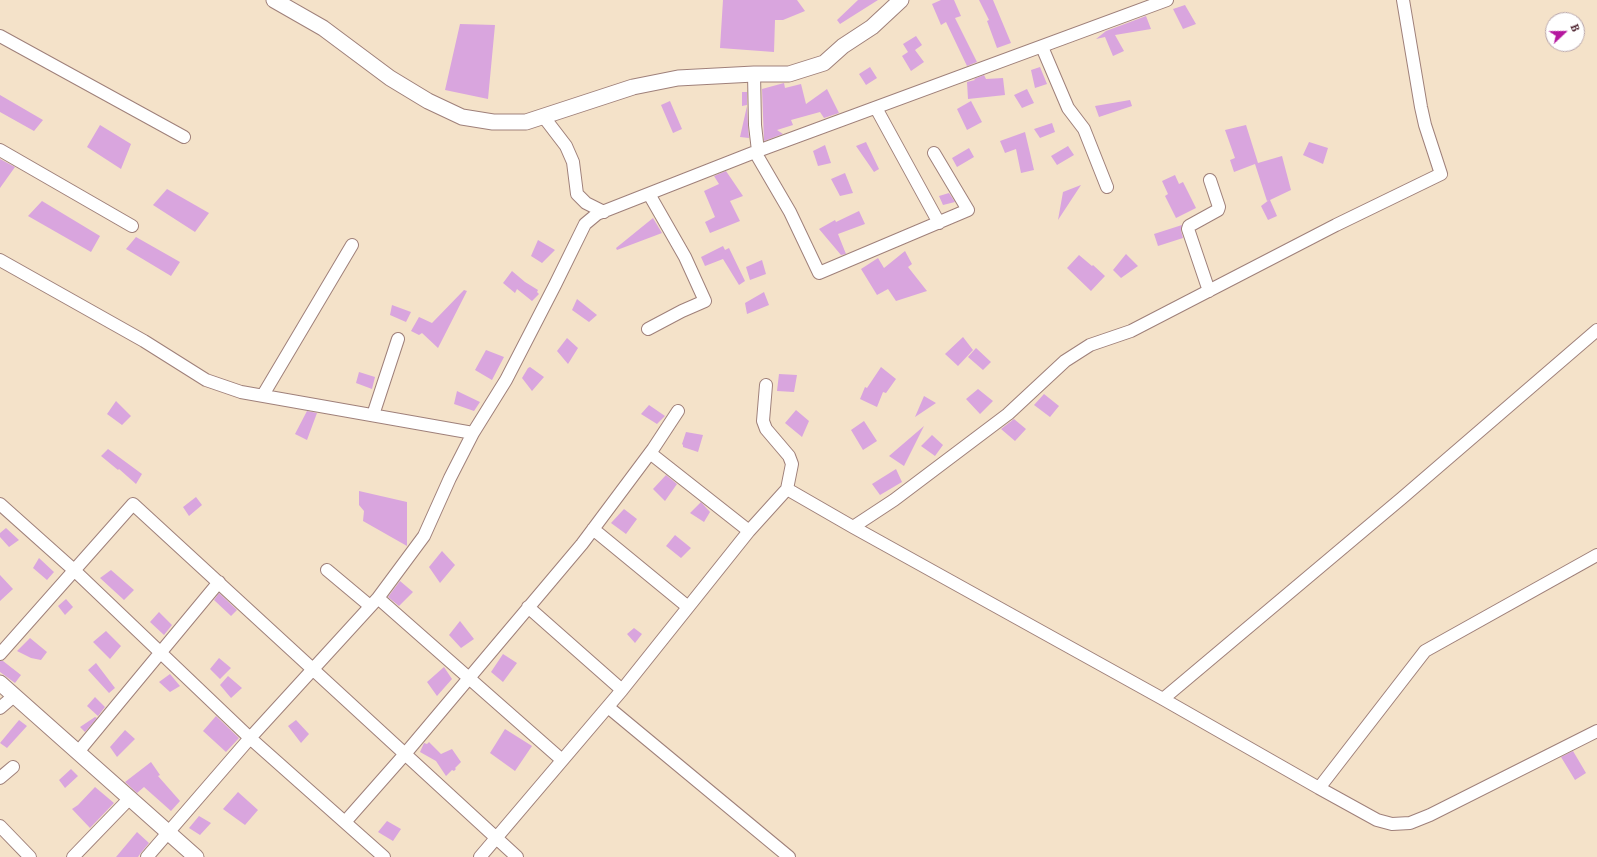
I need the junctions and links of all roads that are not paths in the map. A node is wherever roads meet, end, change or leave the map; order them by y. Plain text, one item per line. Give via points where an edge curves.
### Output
1 (274, 0) edge
2 (901, 0) edge
3 (1167, 0) edge
4 (1403, 0) edge
5 (0, 36) edge
6 (1042, 47) junction
7 (754, 74) junction
8 (876, 108) junction
9 (543, 116) junction
10 (184, 137) dead end
11 (0, 150) edge
12 (756, 152) junction
13 (934, 153) dead end
14 (1210, 180) dead end
15 (1107, 187) dead end
16 (649, 194) junction
17 (579, 198) junction
18 (604, 212) junction
19 (939, 223) junction
20 (585, 224) junction
21 (132, 226) dead end
22 (352, 245) dead end
23 (0, 260) edge
24 (1209, 290) junction
25 (648, 329) dead end
26 (1597, 330) edge
27 (398, 339) dead end
28 (766, 385) dead end
29 (263, 395) junction
30 (678, 411) dead end
31 (374, 415) junction
32 (473, 433) junction
33 (650, 453) junction
34 (787, 489) junction
35 (0, 504) edge
36 (853, 528) junction
37 (593, 529) junction
38 (750, 531) junction
39 (1597, 555) edge
40 (74, 570) junction
41 (327, 570) dead end
42 (219, 582) junction
43 (374, 602) junction
44 (688, 607) junction
45 (528, 608) junction
46 (160, 652) junction
47 (0, 654) edge
48 (313, 669) junction
49 (468, 678) junction
50 (0, 683) edge
51 (622, 690) junction
52 (14, 696) junction
53 (1163, 699) junction
54 (608, 707) junction
55 (0, 708) edge
56 (1597, 731) edge
57 (250, 738) junction
58 (78, 752) junction
59 (405, 754) junction
60 (562, 760) junction
61 (13, 767) dead end
62 (0, 778) edge
63 (1319, 788) junction
64 (130, 798) junction
65 (344, 822) junction
66 (0, 826) edge
67 (169, 833) junction
68 (496, 838) junction
69 (30, 857) edge
70 (73, 857) edge
71 (147, 857) edge
72 (196, 857) edge
73 (384, 857) edge
74 (480, 857) edge
75 (517, 857) edge
76 (789, 857) edge

1 - 9 street via 323,28 390,78 462,118 493,122 526,122
2 - 7 street via 872,27 843,46 824,63 789,74
3 - 6 street
4 - 24 street via 1421,107 1441,174 1336,224
5 - 10 street
6 - 8 street
6 - 15 street via 1068,108 1084,129
7 - 9 street via 678,78 632,87
7 - 12 street
8 - 12 street
8 - 19 street
9 - 17 street via 566,146 573,162 574,185
11 - 21 street
12 - 16 street
12 - 19 street via 790,212 819,273
13 - 19 street via 968,210
14 - 24 street via 1218,210 1188,229
16 - 18 street
16 - 25 street via 685,257 705,301
17 - 18 street
17 - 20 street
18 - 20 street via 597,214
20 - 32 street via 506,380
22 - 29 street
23 - 29 street via 144,341 206,380 241,392
24 - 36 street via 1131,331 1090,344 1065,361 1008,414
26 - 53 street
27 - 31 street
28 - 34 street via 763,421 792,464
29 - 31 street
30 - 33 street
31 - 32 street
32 - 43 street via 424,536
33 - 37 street
33 - 38 street
34 - 36 street
34 - 38 street
35 - 40 street
36 - 53 street
37 - 44 street
37 - 45 street
38 - 44 street
39 - 63 street via 1425,651
40 - 42 street via 134,504
40 - 46 street
40 - 47 street
41 - 43 street
42 - 46 street
42 - 48 street
43 - 48 street
43 - 49 street
44 - 51 street
45 - 49 street
45 - 51 street
46 - 57 street
46 - 58 street
48 - 57 street
48 - 59 street
49 - 59 street
49 - 60 street
50 - 52 street
51 - 54 street
52 - 55 street
52 - 58 street
53 - 63 street
54 - 60 street
54 - 76 street
56 - 63 street via 1410,823 1392,824 1377,820
57 - 65 street
57 - 67 street
58 - 64 street
59 - 65 street
59 - 68 street
60 - 68 street
61 - 62 street
64 - 67 street
64 - 70 street
65 - 73 street
66 - 69 street
67 - 71 street
67 - 72 street
68 - 74 street
68 - 75 street

